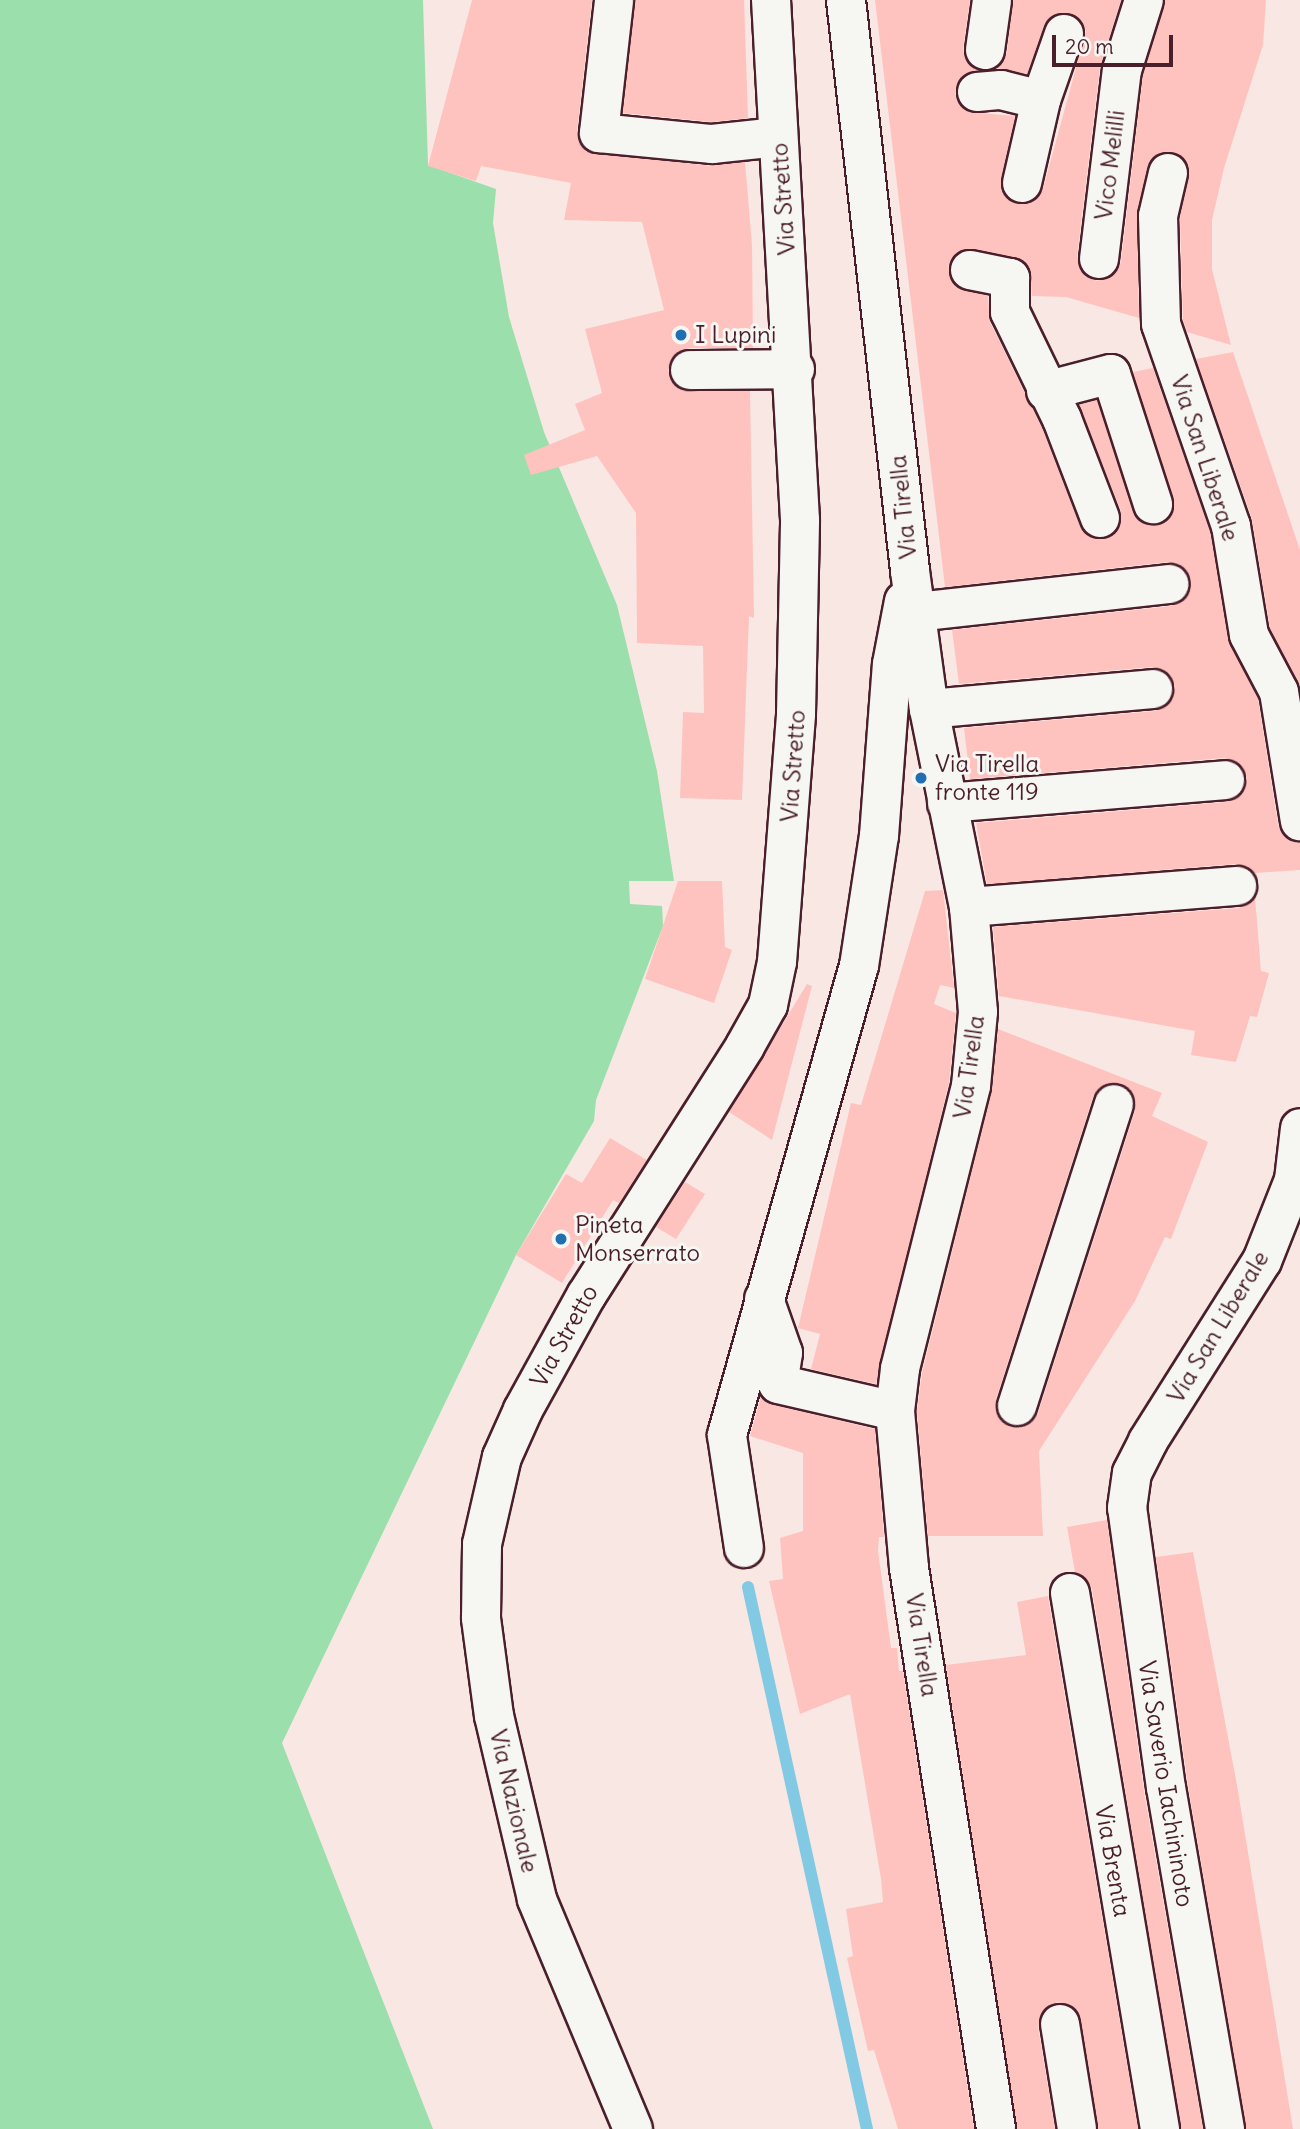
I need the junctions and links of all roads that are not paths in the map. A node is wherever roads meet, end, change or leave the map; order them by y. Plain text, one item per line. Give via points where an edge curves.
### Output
1 (771, 0) edge
2 (846, 0) edge
3 (992, 0) edge
4 (1144, 0) edge
5 (614, 1) edge
6 (1064, 34) dead end
7 (985, 50) dead end
8 (977, 92) dead end
9 (1041, 100) junction
10 (778, 137) junction
11 (1168, 173) dead end
12 (1022, 183) dead end
13 (1099, 259) dead end
14 (970, 270) dead end
15 (690, 369) dead end
16 (794, 369) junction
17 (1046, 391) junction
18 (1153, 504) dead end
19 (1100, 518) dead end
20 (910, 571) junction
21 (1170, 584) dead end
22 (916, 612) junction
23 (1153, 689) dead end
24 (929, 709) junction
25 (1225, 780) dead end
26 (947, 803) junction
27 (1300, 821) edge
28 (1237, 886) dead end
29 (969, 907) junction
30 (1114, 1104) dead end
31 (1300, 1128) edge
32 (764, 1299) junction
33 (1017, 1406) dead end
34 (895, 1411) junction
35 (1147, 1441) joint
36 (502, 1457) joint
37 (744, 1548) dead end
38 (1070, 1593) dead end
39 (1060, 2024) dead end
40 (633, 2129) edge
41 (996, 2129) edge
42 (1077, 2129) edge
43 (1160, 2129) edge
44 (1224, 2129) edge

1 - 10 street, Via Stretto
2 - 20 street, Via Tirella
3 - 7 street
4 - 13 street, Vico Melilli via 1122,70
5 - 10 street via 599,133 712,144
6 - 9 street
8 - 9 street via 1001,90
9 - 12 street
10 - 16 street, Via Stretto
11 - 27 street, Via San Liberale via 1158,216 1161,324 1231,526 1250,635 1279,692
14 - 17 street via 1010,278 1010,312
15 - 16 street
16 - 36 street, Via Stretto via 800,520 796,714 784,904 768,1005 586,1296
17 - 18 street via 1111,374
17 - 19 street via 1062,419
20 - 22 street, Via Tirella
20 - 32 street via 892,664 879,836 859,965
21 - 22 street
22 - 24 street, Via Tirella
23 - 24 street
24 - 26 street, Via Tirella
25 - 26 street
26 - 29 street, Via Tirella
28 - 29 street
29 - 34 street, Via Tirella via 978,1012 971,1086 900,1368
30 - 33 street
31 - 35 street, Via San Liberale via 1294,1180 1262,1261
32 - 34 street via 783,1353 778,1384
32 - 37 street via 727,1435
34 - 41 street, Via Tirella via 909,1568
35 - 44 street, Via Saverio Iachininoto via 1132,1473 1127,1508 1131,1559
36 - 40 street, Via Nazionale via 482,1544 481,1618 494,1716 537,1899
38 - 43 street, Via Brenta
39 - 42 street

